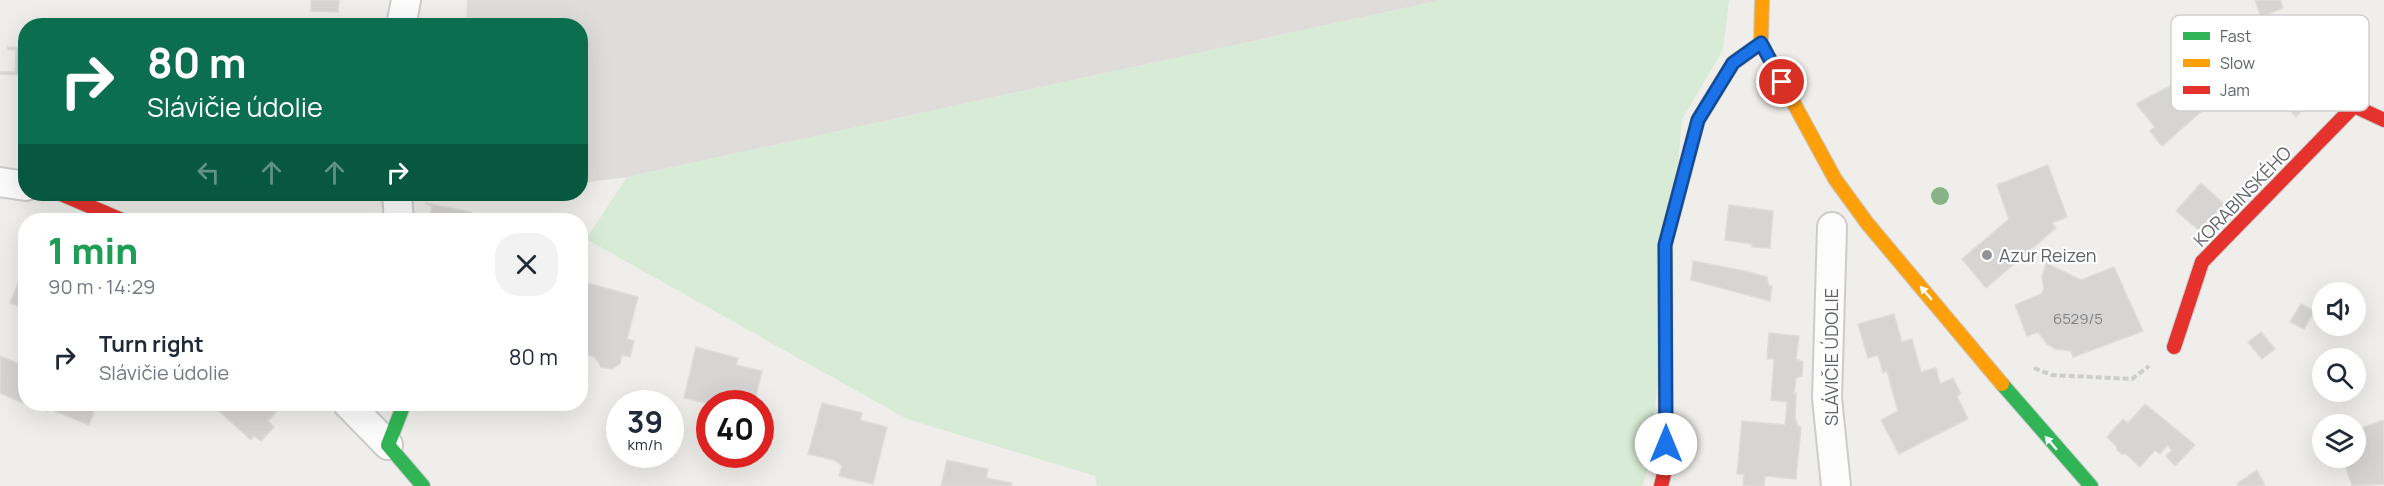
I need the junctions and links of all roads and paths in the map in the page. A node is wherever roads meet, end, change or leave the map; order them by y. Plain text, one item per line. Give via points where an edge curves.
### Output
1 (406, 0) edge
2 (1762, 0) edge
3 (403, 18) edge
4 (1761, 43) junction
5 (2349, 111) edge
6 (2365, 111) edge
7 (2384, 120) edge
8 (0, 182) edge
9 (18, 185) edge
10 (77, 201) edge
11 (106, 213) edge
12 (1832, 227) dead end
13 (2174, 347) joint
14 (2031, 366) dead end
15 (355, 411) edge
16 (401, 411) edge
17 (388, 444) junction
18 (423, 486) edge
19 (1661, 486) edge
20 (1836, 486) edge
21 (2091, 486) edge

1 - 3 street
2 - 4 street
4 - 19 street via 1733,63 1698,120 1665,245 1666,466
21 -> 4 street via 1867,223 1835,179
5 - 13 street, KORABINSKÉHO via 2202,262
6 - 7 street, KORABINSKÉHO
8 - 9 street
10 - 11 street
12 - 20 street, SLÁVIČIE ÚDOLIE via 1827,398
13 - 14 path via 2132,379 2052,375
15 - 17 street
16 - 17 street
17 - 18 street

